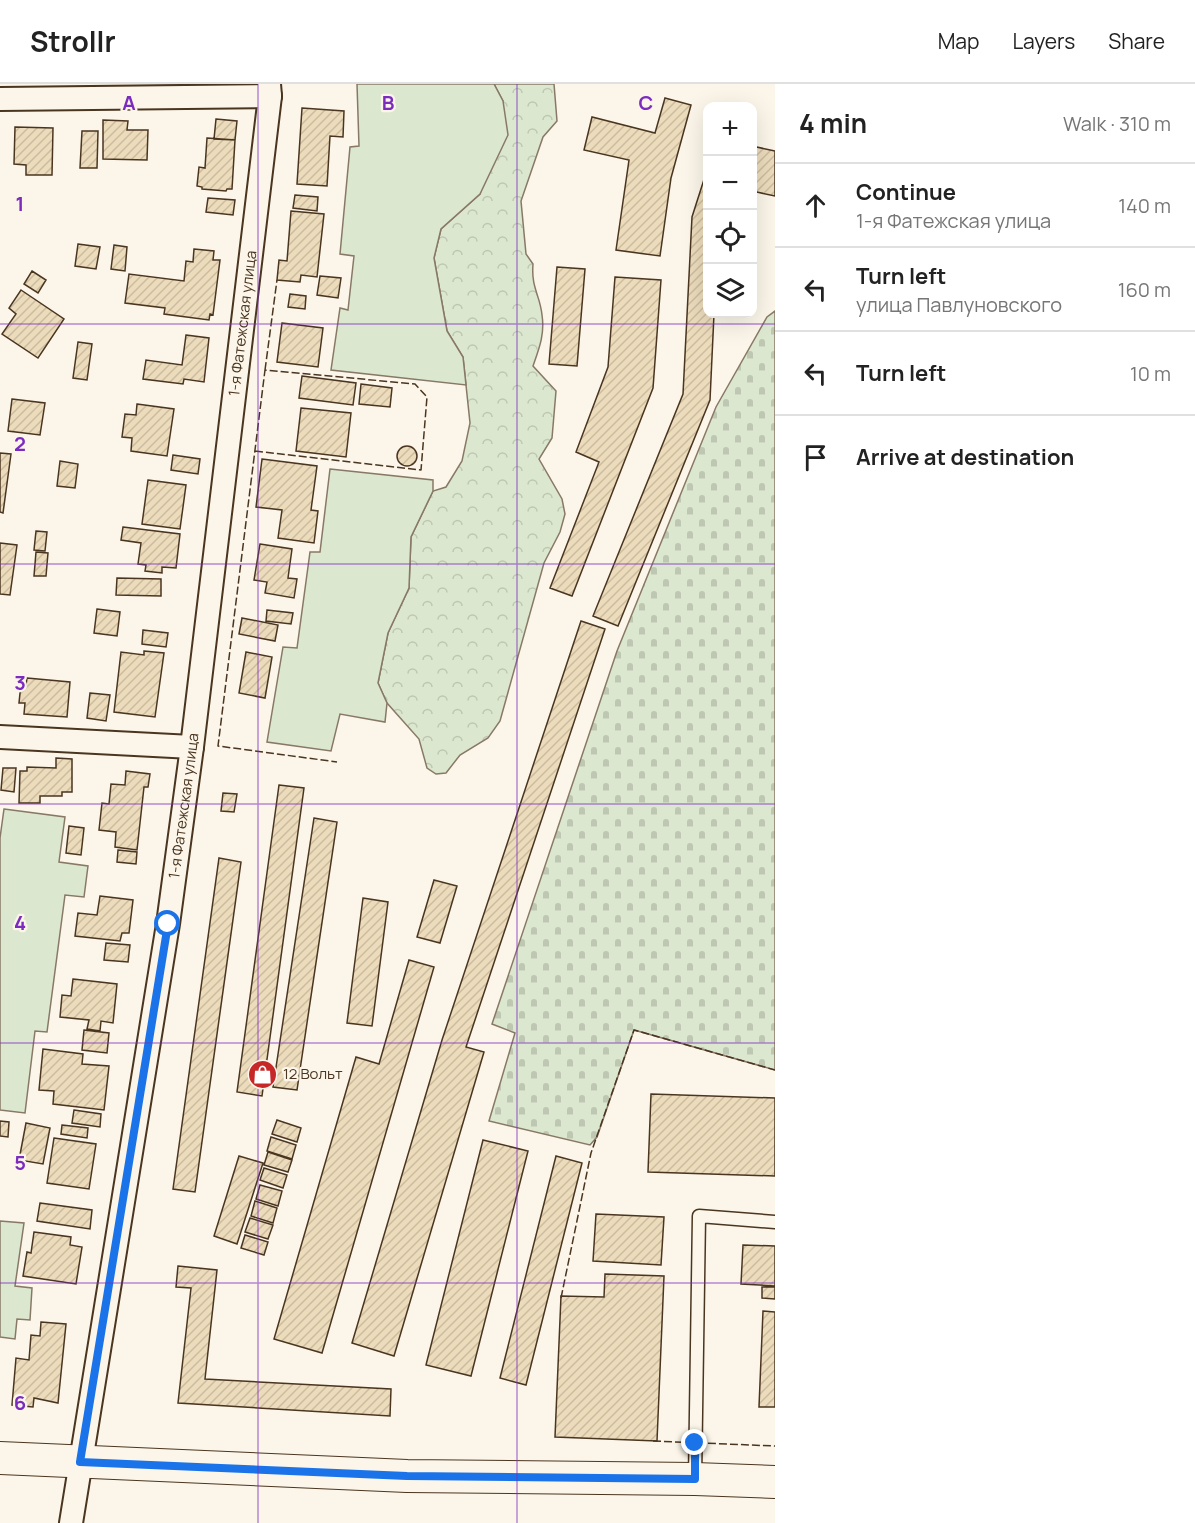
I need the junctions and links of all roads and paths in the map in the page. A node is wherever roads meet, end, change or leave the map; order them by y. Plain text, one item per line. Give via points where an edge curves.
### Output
1 (270, 90) edge
2 (0, 99) edge
3 (0, 737) edge
4 (192, 747) junction
5 (775, 1222) edge
6 (0, 1458) edge
7 (80, 1462) junction
8 (695, 1479) junction
9 (775, 1482) edge
10 (71, 1523) edge

1 - 2 street
1 - 4 street, 1-я Фатежская улица
3 - 4 street
4 - 7 street, 1-я Фатежская улица via 168,924
5 - 8 lane via 699,1216
6 - 7 street
7 - 8 street via 407,1476
7 - 10 street, 1-я Фатежская улица
8 - 9 street

